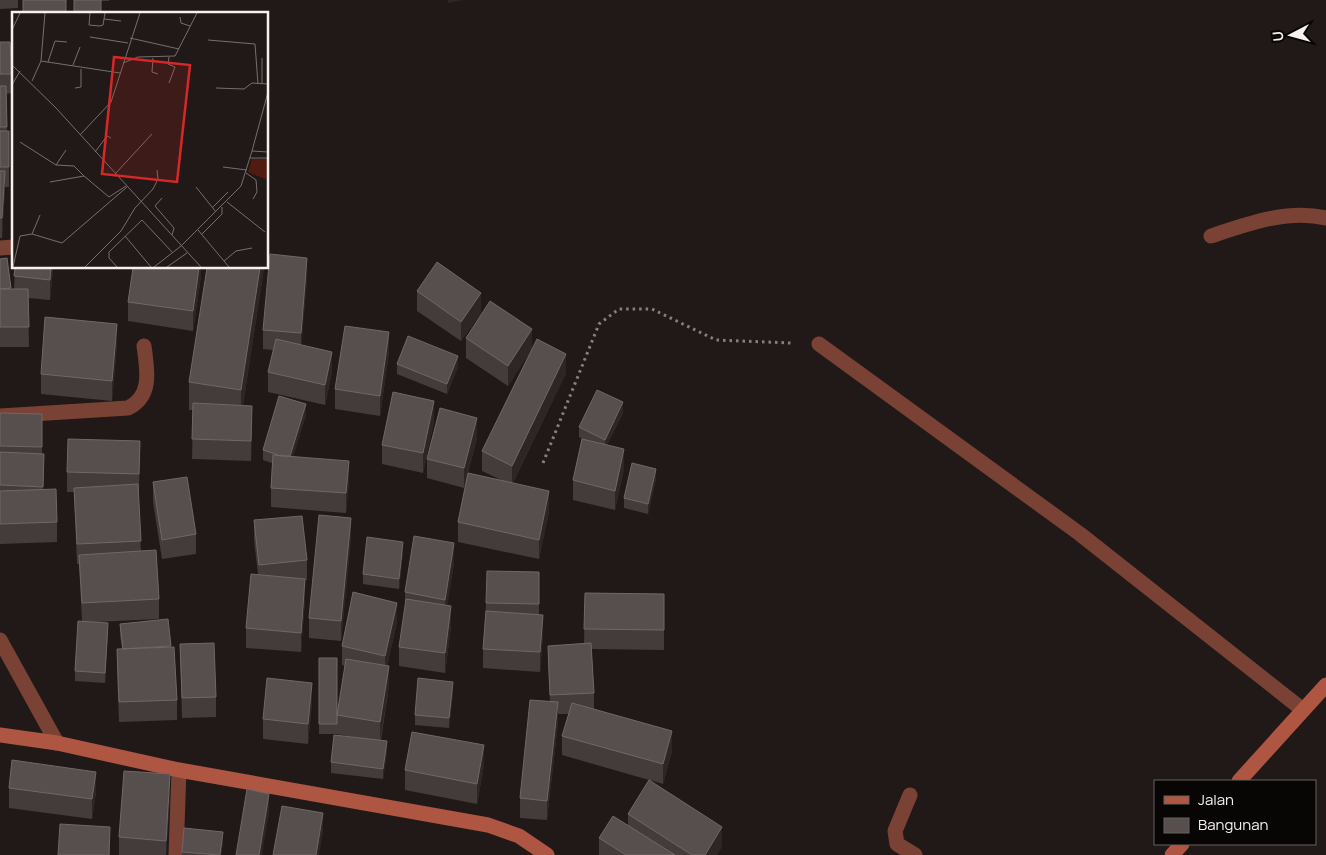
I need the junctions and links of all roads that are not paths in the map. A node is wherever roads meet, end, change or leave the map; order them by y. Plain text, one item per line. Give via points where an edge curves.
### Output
1 (1326, 218) edge
2 (1211, 236) dead end
3 (819, 344) road end
4 (144, 346) dead end
5 (0, 416) edge
6 (0, 640) edge
7 (1326, 685) edge
8 (1303, 710) junction
9 (0, 735) edge
10 (57, 743) junction
11 (179, 770) junction
12 (1240, 780) edge
13 (910, 795) dead end
14 (1181, 845) edge
15 (176, 855) edge
16 (547, 855) edge
17 (915, 855) edge
18 (1172, 855) edge

1 - 2 street via 1296,215 1276,218
3 - 8 street via 1080,534
4 - 5 street via 146,384 144,395 135,404 123,408
6 - 10 street
7 - 8 street
8 - 12 street
9 - 10 street
10 - 11 street
11 - 15 street
11 - 16 street via 488,825 519,836
13 - 17 street via 894,834 898,844
14 - 18 street

